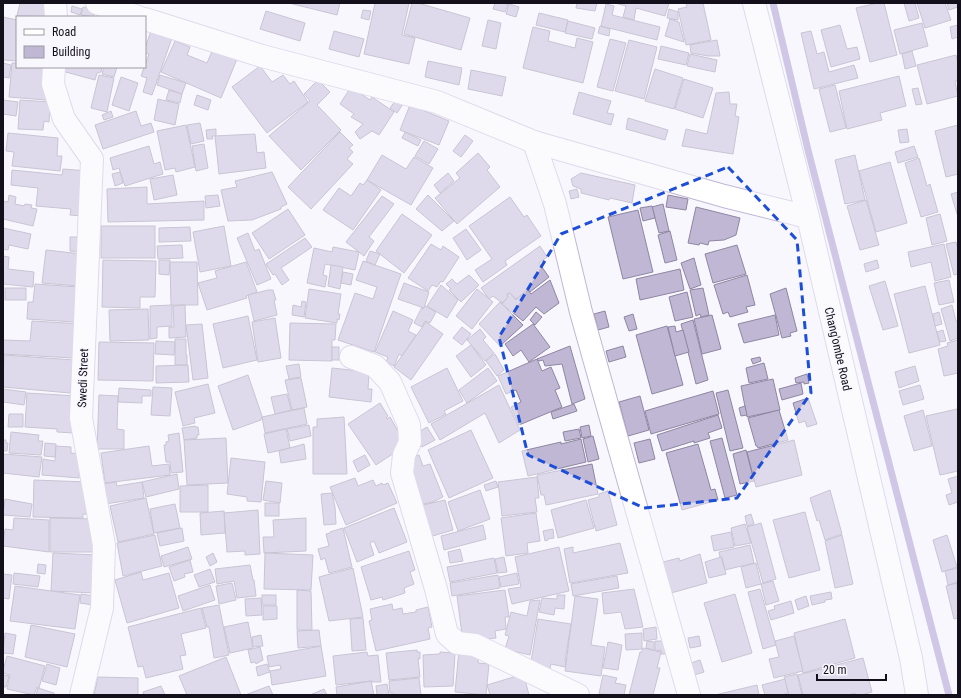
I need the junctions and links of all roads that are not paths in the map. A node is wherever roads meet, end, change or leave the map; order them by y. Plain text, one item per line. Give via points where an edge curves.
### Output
1 (55, 3) edge
2 (97, 3) edge
3 (754, 3) edge
4 (56, 16) edge
5 (135, 16) edge
6 (146, 19) edge
7 (54, 68) edge
8 (534, 142) junction
9 (808, 217) junction
10 (351, 357) dead end
11 (81, 695) edge
12 (578, 695) edge
13 (689, 695) edge
14 (917, 695) edge

1 - 4 street
2 - 5 street
3 - 9 street, Chang'ombe Road
6 - 8 street via 262,56 437,102
7 - 11 street, Swedi Street via 53,84 64,119 92,159 81,418 104,545 102,608
8 - 9 street
8 - 13 street via 555,204 581,312
9 - 14 street, Chang'ombe Road via 911,658
10 - 12 street via 374,366 390,382 409,425 410,442 404,456 402,473 447,634 457,643 475,645

